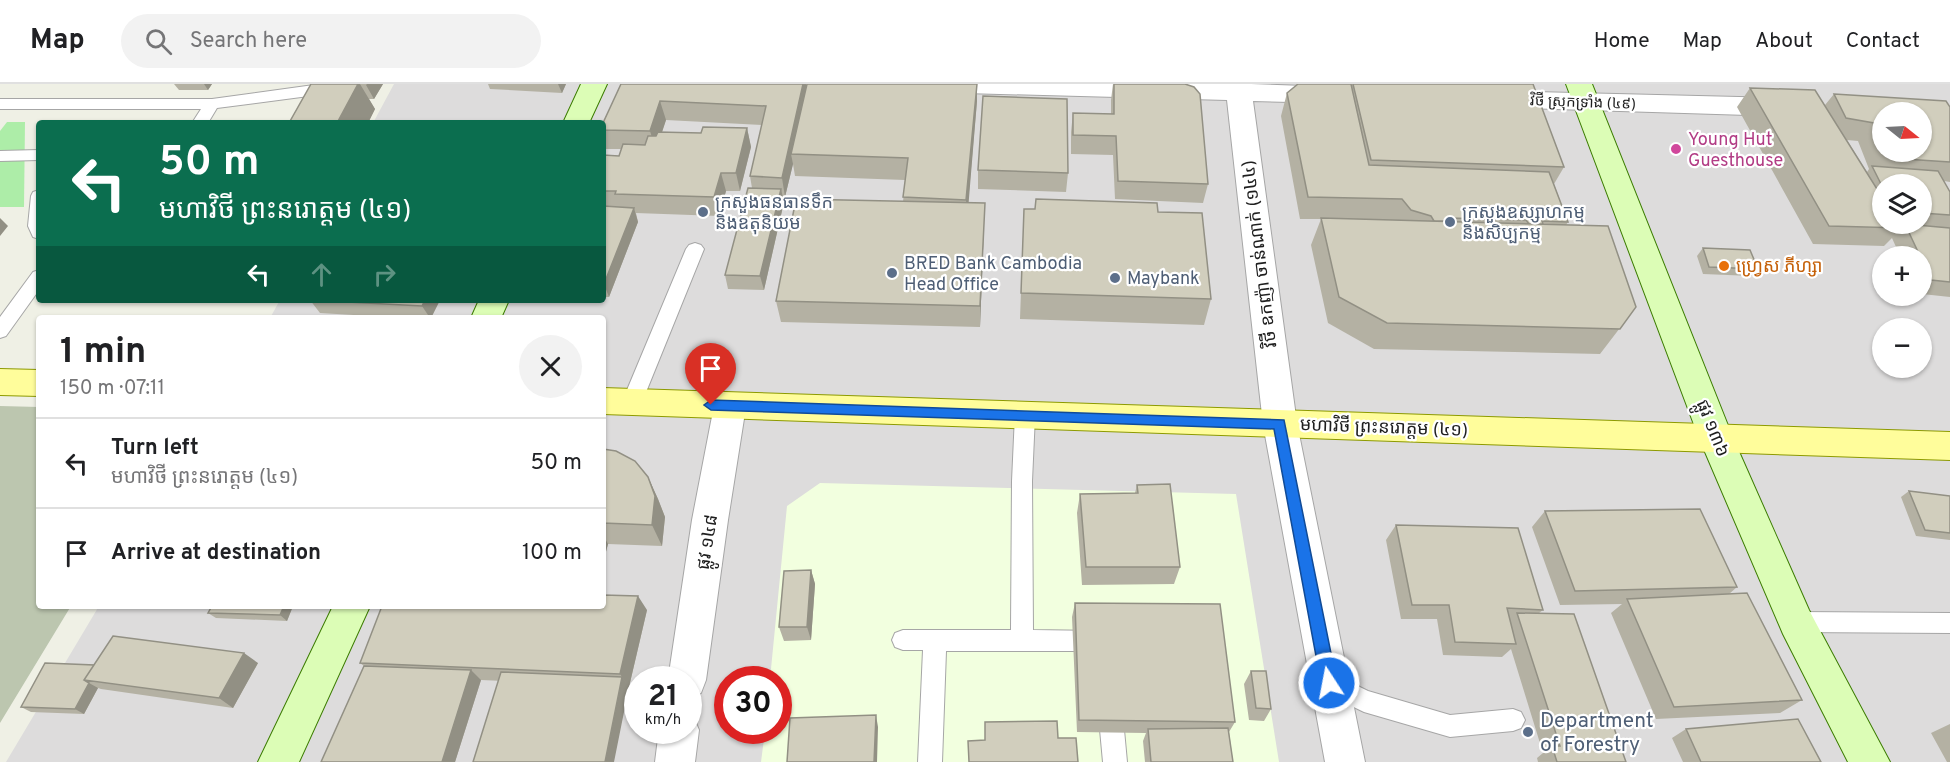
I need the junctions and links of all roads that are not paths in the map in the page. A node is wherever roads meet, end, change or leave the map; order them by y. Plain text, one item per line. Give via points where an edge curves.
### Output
1 (331, 84) edge
2 (594, 84) edge
3 (928, 84) edge
4 (1239, 88) edge
5 (1582, 93) edge
6 (1359, 96) edge
7 (1466, 98) edge
8 (0, 104) edge
9 (45, 105) junction
10 (212, 105) junction
11 (1809, 108) edge
12 (44, 120) edge
13 (202, 120) edge
14 (577, 120) edge
15 (36, 154) edge
16 (0, 156) edge
17 (695, 249) dead end
18 (36, 281) edge
19 (0, 331) edge
20 (0, 381) edge
21 (36, 383) edge
22 (618, 402) edge
23 (730, 406) junction
24 (1025, 415) junction
25 (1280, 424) junction
26 (1716, 438) junction
27 (1950, 446) edge
28 (351, 609) edge
29 (1796, 622) junction
30 (1950, 622) edge
31 (903, 640) dead end
32 (935, 640) junction
33 (1022, 640) junction
34 (689, 666) edge
35 (1329, 683) junction
36 (1513, 720) dead end
37 (677, 744) edge
38 (278, 762) edge
39 (675, 762) edge
40 (930, 762) edge
41 (1114, 762) edge
42 (1345, 762) edge
43 (1870, 762) edge

1 - 10 lane via 324,89
2 - 14 street
3 - 4 street
4 - 6 street
4 - 25 street, វិថី ឧកញ៉ា ចាន់ណាក់ (១៤៤)
5 - 7 street, វិថី ស្រុកទ្រាំង (៤៩)
5 - 11 street, វិថី ស្រុកទ្រាំង (៤៩)
5 - 26 street, ផ្លូវ ១៣៦
8 - 9 lane
9 - 10 lane
9 - 12 lane
10 - 13 lane
15 - 16 lane
17 - 22 lane
18 - 19 lane
20 - 21 main road
22 - 23 main road, មហាវិថី ព្រះនរោត្តម (៤១)
23 - 24 main road, មហាវិថី ព្រះនរោត្តម (៤១)
23 - 34 street, ផ្លូវ ១៤៨
24 - 25 main road, មហាវិថី ព្រះនរោត្តម (៤១)
24 - 33 lane
25 - 26 main road, មហាវិថី ព្រះនរោត្តម (៤១)
25 - 35 street, វិថី ឧកញ៉ា ចាន់ណាក់ (១៤៤)
26 - 27 main road, មហាវិថី ព្រះនរោត្តម (៤១)
26 - 29 street, ផ្លូវ ១៣៦
28 - 38 street
29 - 30 lane
29 - 43 street, ផ្លូវ ១៣៦
31 - 32 lane
32 - 33 lane
32 - 40 lane
33 - 41 lane via 1108,657
35 - 36 lane via 1364,700 1450,726
35 - 42 street, វិថី ឧកញ៉ា ចាន់ណាក់ (១៤៤)
37 - 39 street

